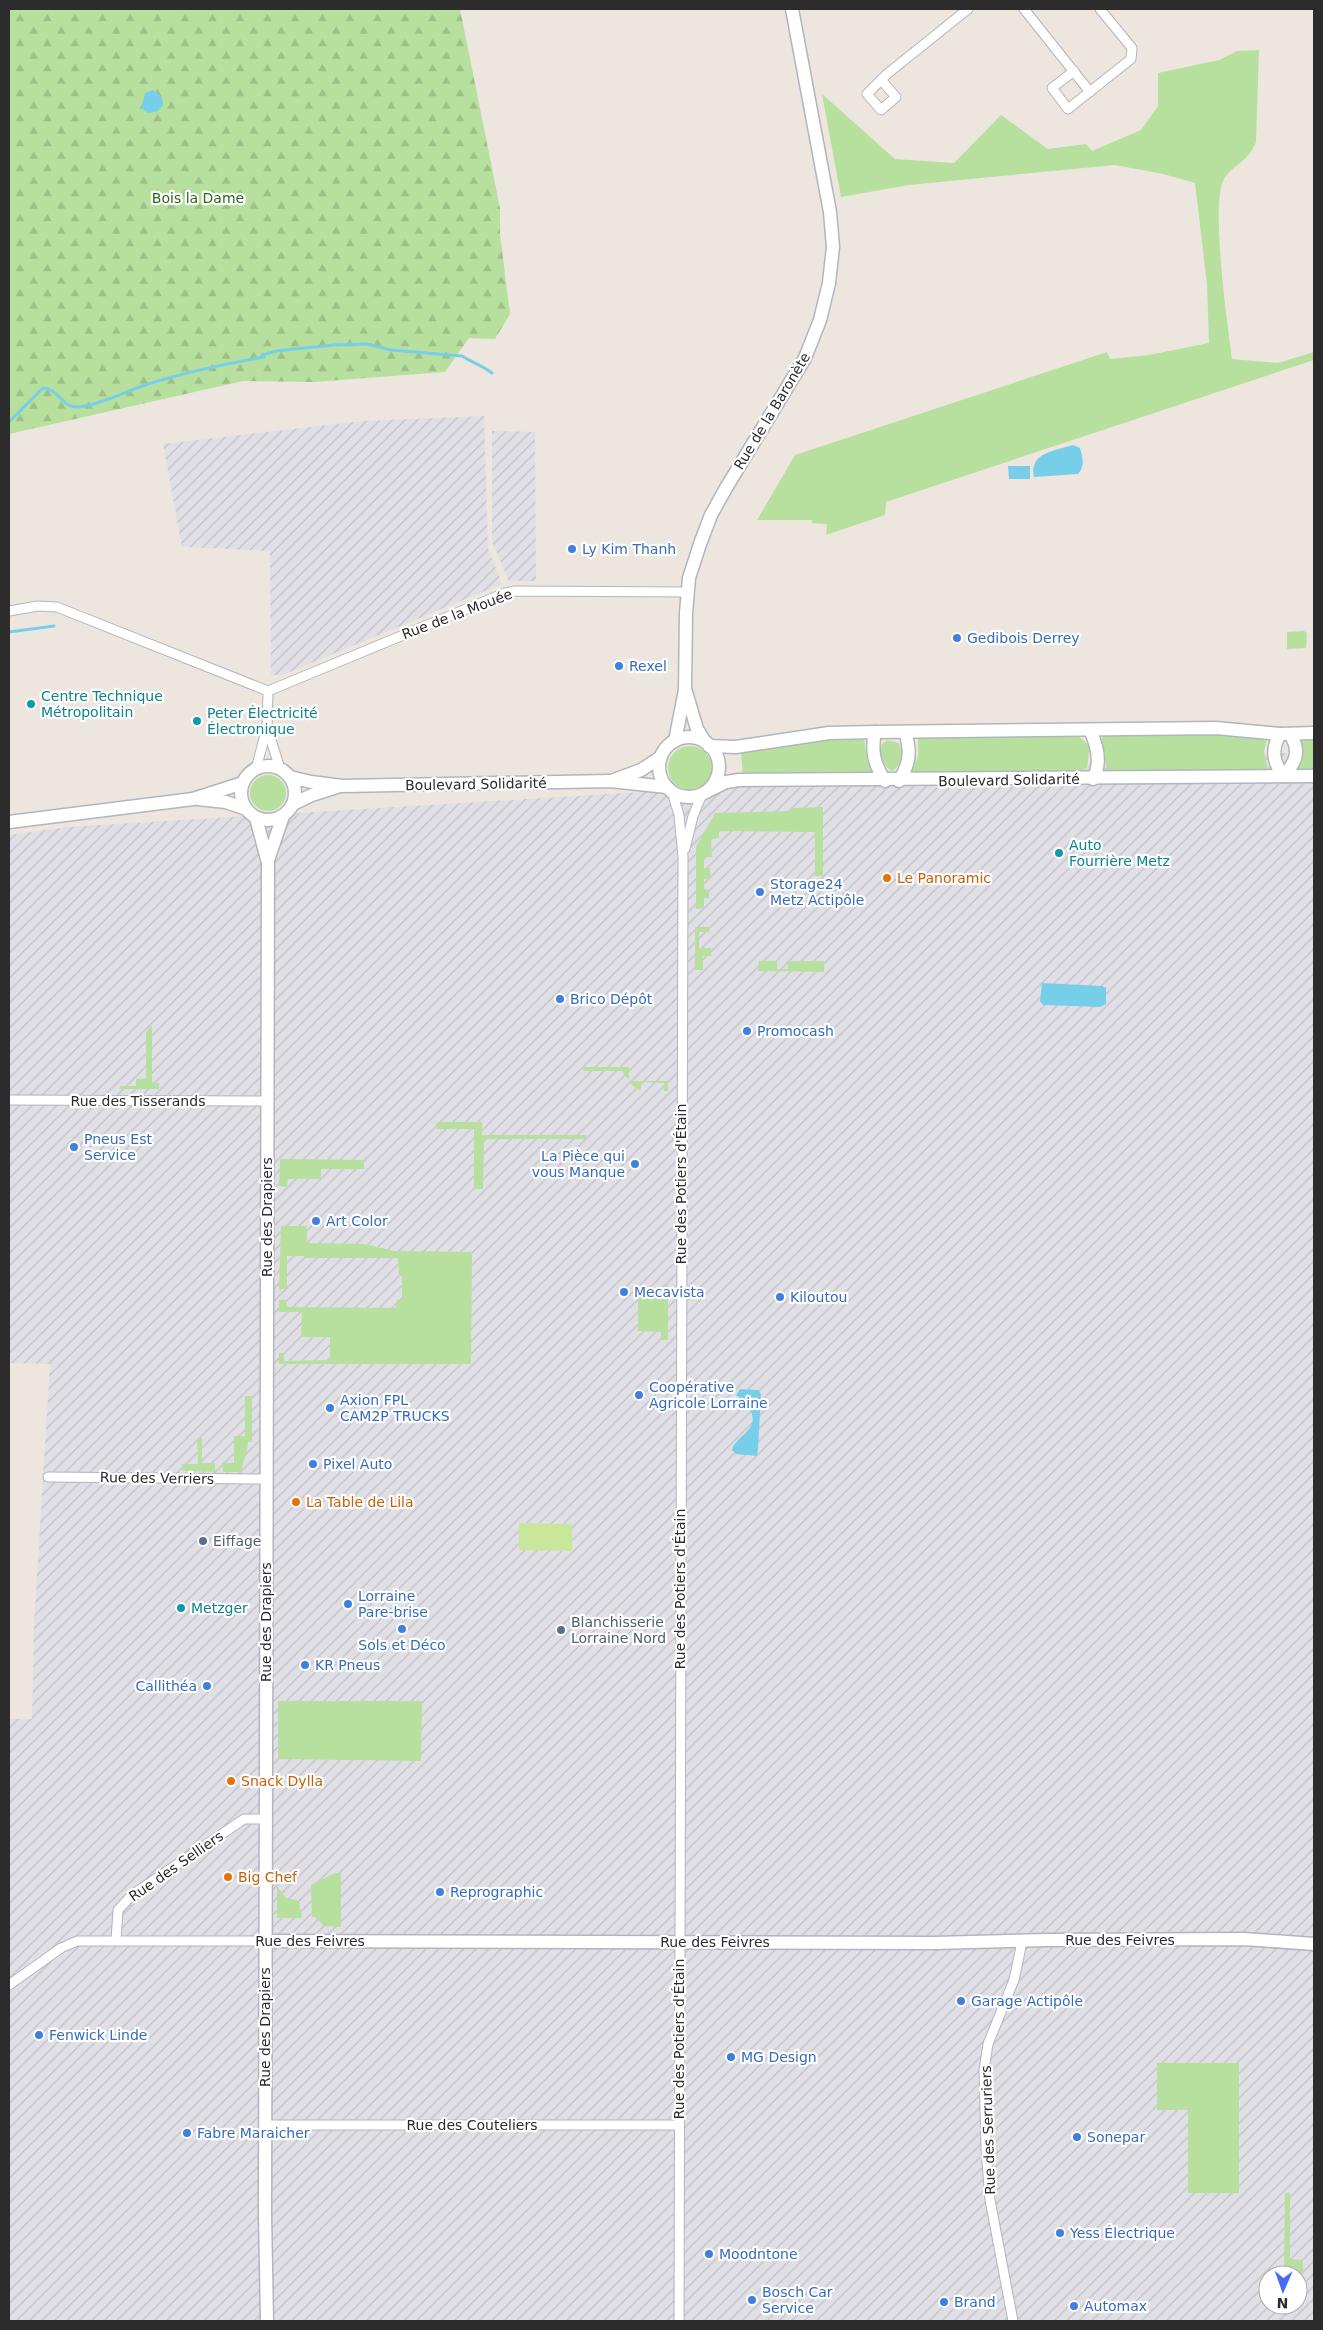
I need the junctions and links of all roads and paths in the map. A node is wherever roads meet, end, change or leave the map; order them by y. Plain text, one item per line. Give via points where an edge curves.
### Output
1 (792, 9) edge
2 (968, 9) edge
3 (1024, 9) edge
4 (1100, 9) edge
5 (1074, 71) junction
6 (882, 81) dead end
7 (1090, 92) junction
8 (688, 592) junction
9 (9, 611) edge
10 (685, 690) junction
11 (268, 691) junction
12 (267, 726) junction
13 (1090, 730) junction
14 (875, 732) junction
15 (904, 732) junction
16 (1314, 733) edge
17 (1285, 734) junction
18 (675, 741) junction
19 (707, 744) junction
20 (661, 757) junction
21 (256, 769) junction
22 (285, 773) junction
23 (1283, 776) junction
24 (1314, 776) edge
25 (1092, 779) junction
26 (610, 781) junction
27 (885, 781) junction
28 (899, 781) junction
29 (243, 783) junction
30 (342, 786) junction
31 (670, 789) junction
32 (704, 793) junction
33 (193, 799) junction
34 (293, 804) junction
35 (251, 814) junction
36 (283, 816) junction
37 (9, 822) edge
38 (683, 857) junction
39 (268, 862) junction
40 (9, 1100) edge
41 (267, 1101) junction
42 (48, 1477) dead end
43 (266, 1479) junction
44 (266, 1820) junction
45 (116, 1940) junction
46 (265, 1941) junction
47 (679, 1942) junction
48 (1022, 1942) junction
49 (1314, 1944) edge
50 (9, 1985) edge
51 (265, 2125) junction
52 (678, 2125) junction
53 (267, 2321) edge
54 (679, 2321) edge
55 (1013, 2321) edge

1 - 8 street, Rue de la Baronète via 830,212 829,283 820,320 805,358 712,515 693,567
2 - 6 street
3 - 5 street
4 - 7 street via 1133,53 1131,59
5 - 7 street
5 - 7 street via 1052,88 1068,109
8 - 10 street, Rue de la Baronète
8 - 11 street, Rue de la Mouée via 505,593
9 - 11 street via 38,606 57,607
10 - 18 street, Rue de la Baronète
10 - 19 street, Rue de la Baronète via 697,729
11 - 12 street
12 - 21 street
12 - 22 street
13 - 15 street
13 - 17 street via 1216,728
13 - 25 street via 1098,757
14 - 15 street
14 - 19 street via 829,733 736,747
14 - 27 street via 874,761
15 - 28 street via 910,746 908,762
16 - 17 street
17 - 23 street via 1275,744 1274,759
17 - 23 street via 1296,743 1296,757 1292,768
18 - 19 street via 693,738
18 - 20 street
19 - 32 street via 716,754 719,769 714,784
20 - 26 street, Boulevard Solidarité via 641,770
20 - 31 street via 660,771
21 - 22 street via 264,766
21 - 29 street
22 - 30 street, Boulevard Solidarité via 310,782
22 - 34 street via 295,790
23 - 24 street, Boulevard Solidarité
23 - 25 street, Boulevard Solidarité
25 - 28 street, Boulevard Solidarité
26 - 30 street, Boulevard Solidarité
26 - 31 street, Boulevard Solidarité
27 - 28 street, Boulevard Solidarité
27 - 32 street, Boulevard Solidarité via 739,780 726,782
29 - 33 street
29 - 35 street via 241,792
30 - 34 street, Boulevard Solidarité
31 - 32 street via 686,797
31 - 38 street, Rue des Potiers d'Étain via 679,818
32 - 38 street, Rue des Potiers d'Étain via 693,816
33 - 35 street via 226,802
33 - 37 street
34 - 36 street
35 - 36 street via 265,820
35 - 39 street, Rue des Drapiers
36 - 39 street, Rue des Drapiers
38 - 47 street, Rue des Potiers d'Étain
39 - 41 street, Rue des Drapiers
40 - 41 street, Rue des Tisserands
41 - 43 street, Rue des Drapiers
42 - 43 street, Rue des Verriers
43 - 44 street, Rue des Drapiers
44 - 45 street, Rue des Selliers via 244,1819 132,1895 118,1910
44 - 46 street, Rue des Drapiers
45 - 46 street, Rue des Feivres
45 - 50 street via 85,1940 69,1944
46 - 47 street, Rue des Feivres
46 - 51 street, Rue des Drapiers
47 - 48 street, Rue des Feivres
47 - 52 street, Rue des Potiers d'Étain
48 - 49 street, Rue des Feivres via 1244,1939
48 - 55 street, Rue des Serruriers via 1014,1980 988,2044 984,2070 990,2200
51 - 52 street, Rue des Couteliers
51 - 53 street, Rue des Drapiers
52 - 54 street, Rue des Potiers d'Étain

